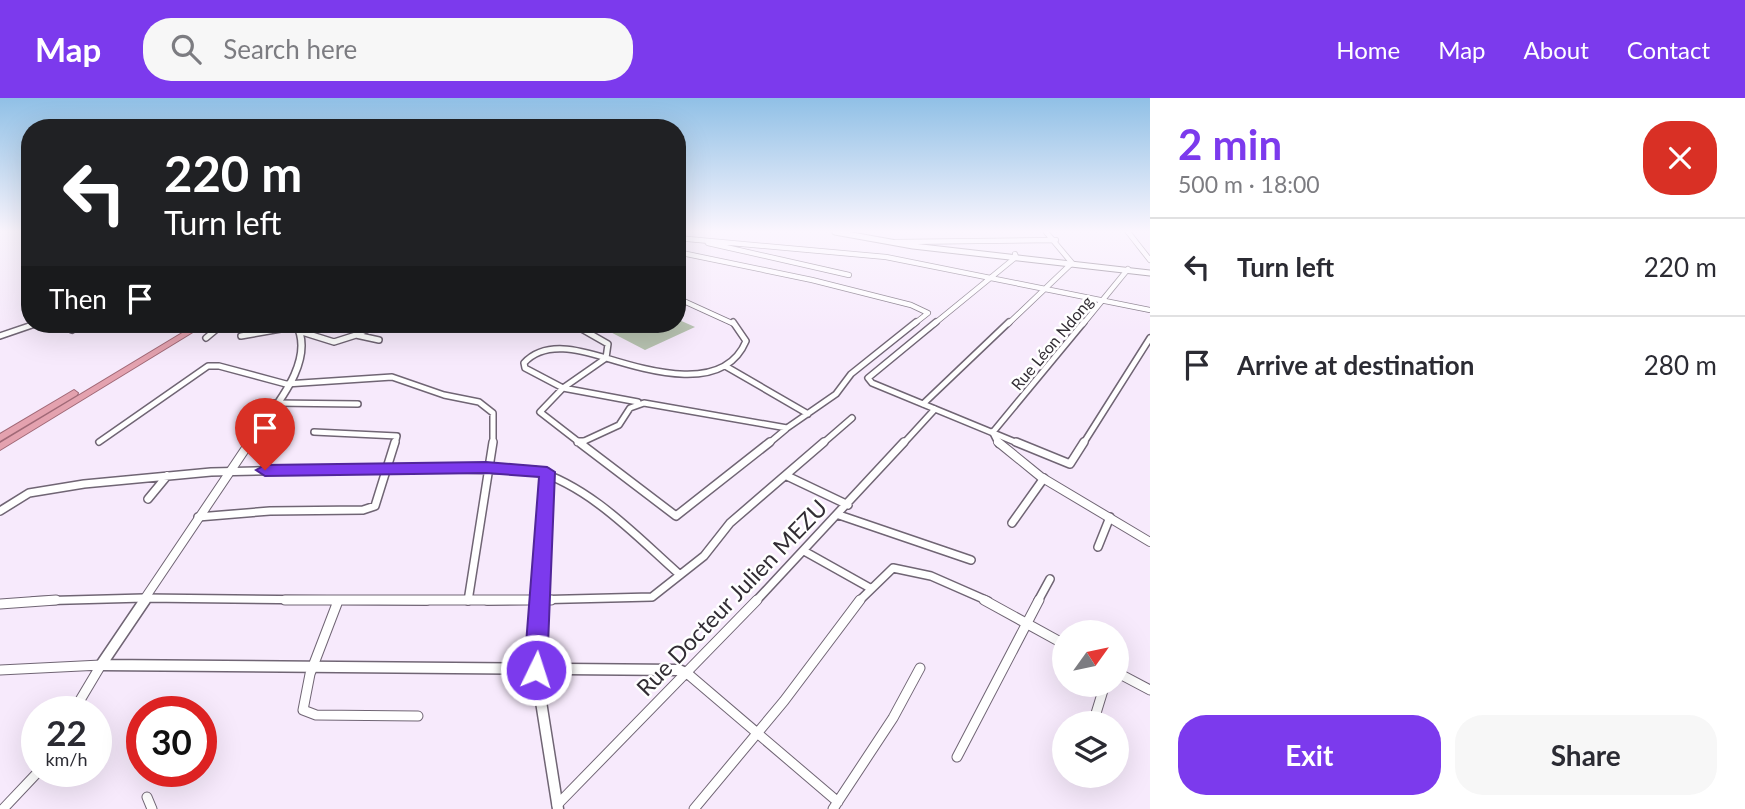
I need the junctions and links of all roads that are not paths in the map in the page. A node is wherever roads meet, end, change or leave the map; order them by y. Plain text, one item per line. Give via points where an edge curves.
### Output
1 (739, 265) edge
2 (808, 265) edge
3 (926, 265) edge
4 (1006, 265) edge
5 (1067, 265) edge
6 (1104, 265) edge
7 (1128, 269) junction
8 (1150, 273) edge
9 (849, 275) dead end
10 (990, 278) junction
11 (1045, 288) junction
12 (1103, 301) junction
13 (686, 302) edge
14 (1150, 310) edge
15 (21, 329) edge
16 (177, 333) edge
17 (187, 333) edge
18 (212, 333) edge
19 (260, 333) edge
20 (299, 333) edge
21 (314, 333) edge
22 (589, 333) edge
23 (356, 334) joint
24 (0, 336) edge
25 (241, 336) dead end
26 (206, 338) dead end
27 (1150, 338) edge
28 (379, 340) dead end
29 (606, 358) junction
30 (727, 367) junction
31 (286, 384) junction
32 (563, 388) junction
33 (274, 403) junction
34 (644, 403) junction
35 (358, 404) dead end
36 (923, 404) junction
37 (935, 409) junction
38 (808, 414) junction
39 (852, 418) dead end
40 (787, 428) junction
41 (314, 432) dead end
42 (993, 432) junction
43 (0, 438) edge
44 (99, 442) dead end
45 (580, 443) junction
46 (0, 447) edge
47 (388, 468) junction
48 (486, 468) junction
49 (229, 471) junction
50 (547, 472) junction
51 (167, 476) junction
52 (787, 476) junction
53 (1044, 478) junction
54 (148, 499) dead end
55 (848, 505) junction
56 (0, 511) edge
57 (839, 514) junction
58 (198, 517) junction
59 (1110, 517) junction
60 (1012, 523) dead end
61 (1150, 542) edge
62 (1098, 547) dead end
63 (804, 551) junction
64 (971, 560) dead end
65 (680, 574) junction
66 (1050, 579) dead end
67 (870, 588) junction
68 (144, 598) junction
69 (338, 601) junction
70 (468, 602) junction
71 (540, 602) junction
72 (0, 604) edge
73 (1024, 623) junction
74 (1052, 638) edge
75 (101, 665) junction
76 (314, 668) junction
77 (920, 668) dead end
78 (0, 670) edge
79 (536, 670) junction
80 (688, 674) junction
81 (1129, 679) edge
82 (1150, 690) edge
83 (83, 696) edge
84 (418, 716) dead end
85 (758, 733) junction
86 (957, 757) dead end
87 (24, 787) edge
88 (147, 797) dead end
89 (836, 806) edge
90 (556, 808) edge
91 (3, 809) edge
92 (152, 809) edge
93 (694, 809) edge

1 - 38 street via 911,304 928,313
2 - 9 street
3 - 10 street
4 - 10 street
5 - 11 street
6 - 7 main road
7 - 8 main road
7 - 12 street, Rue Léon Ndong
10 - 11 street
10 - 36 street via 868,378
11 - 12 street
11 - 36 street
12 - 14 street
12 - 42 street, Rue Léon Ndong
13 - 30 street via 731,320 742,334 746,341 742,355
15 - 24 street
16 - 43 highway
17 - 46 highway
18 - 26 street
19 - 25 street
20 - 31 street via 300,350
21 - 23 street via 339,342
22 - 29 street via 608,344
23 - 28 street
27 - 42 street via 1070,464
29 - 30 street via 661,373 702,373
29 - 32 street
29 - 32 street via 552,349 526,359 523,366 529,372
30 - 38 street
31 - 33 street
31 - 44 street via 208,366
31 - 48 street via 379,376 479,402 489,407 495,419
32 - 34 street
32 - 45 street via 540,413
33 - 35 street
33 - 49 street
34 - 40 street
34 - 45 street via 630,408 619,425
36 - 37 street
37 - 42 street
37 - 55 street, Rue Docteur Julien MEZU
38 - 40 street
39 - 52 street
40 - 45 street via 676,516
41 - 47 street via 396,434
42 - 53 street via 999,445
47 - 48 street
47 - 49 street
47 - 58 street via 375,506 368,510
48 - 50 street
48 - 70 street
49 - 51 street
49 - 58 street
50 - 65 street via 573,485
50 - 71 street
51 - 54 street
51 - 56 street via 29,493
52 - 55 street
52 - 65 street
53 - 59 street
53 - 60 street
55 - 57 street, Rue Docteur Julien MEZU
57 - 63 street, Rue Docteur Julien MEZU
57 - 64 street
58 - 68 street
59 - 61 street
59 - 62 street
63 - 67 street
63 - 80 street, Rue Docteur Julien MEZU
65 - 71 street via 652,597
66 - 73 street
67 - 73 street via 892,568 905,568 981,599
67 - 85 street
68 - 69 street
68 - 72 street
68 - 75 street
69 - 70 street
69 - 76 street
70 - 71 street
71 - 79 street
73 - 74 street
73 - 86 street
75 - 76 street
75 - 78 street
75 - 83 street
76 - 79 street
76 - 84 street via 302,705 307,714
77 - 89 street
79 - 80 street via 678,670
79 - 90 street
80 - 85 street
80 - 90 street, Rue Docteur Julien MEZU
81 - 82 street
85 - 89 street
85 - 93 street
87 - 91 street
88 - 92 street

